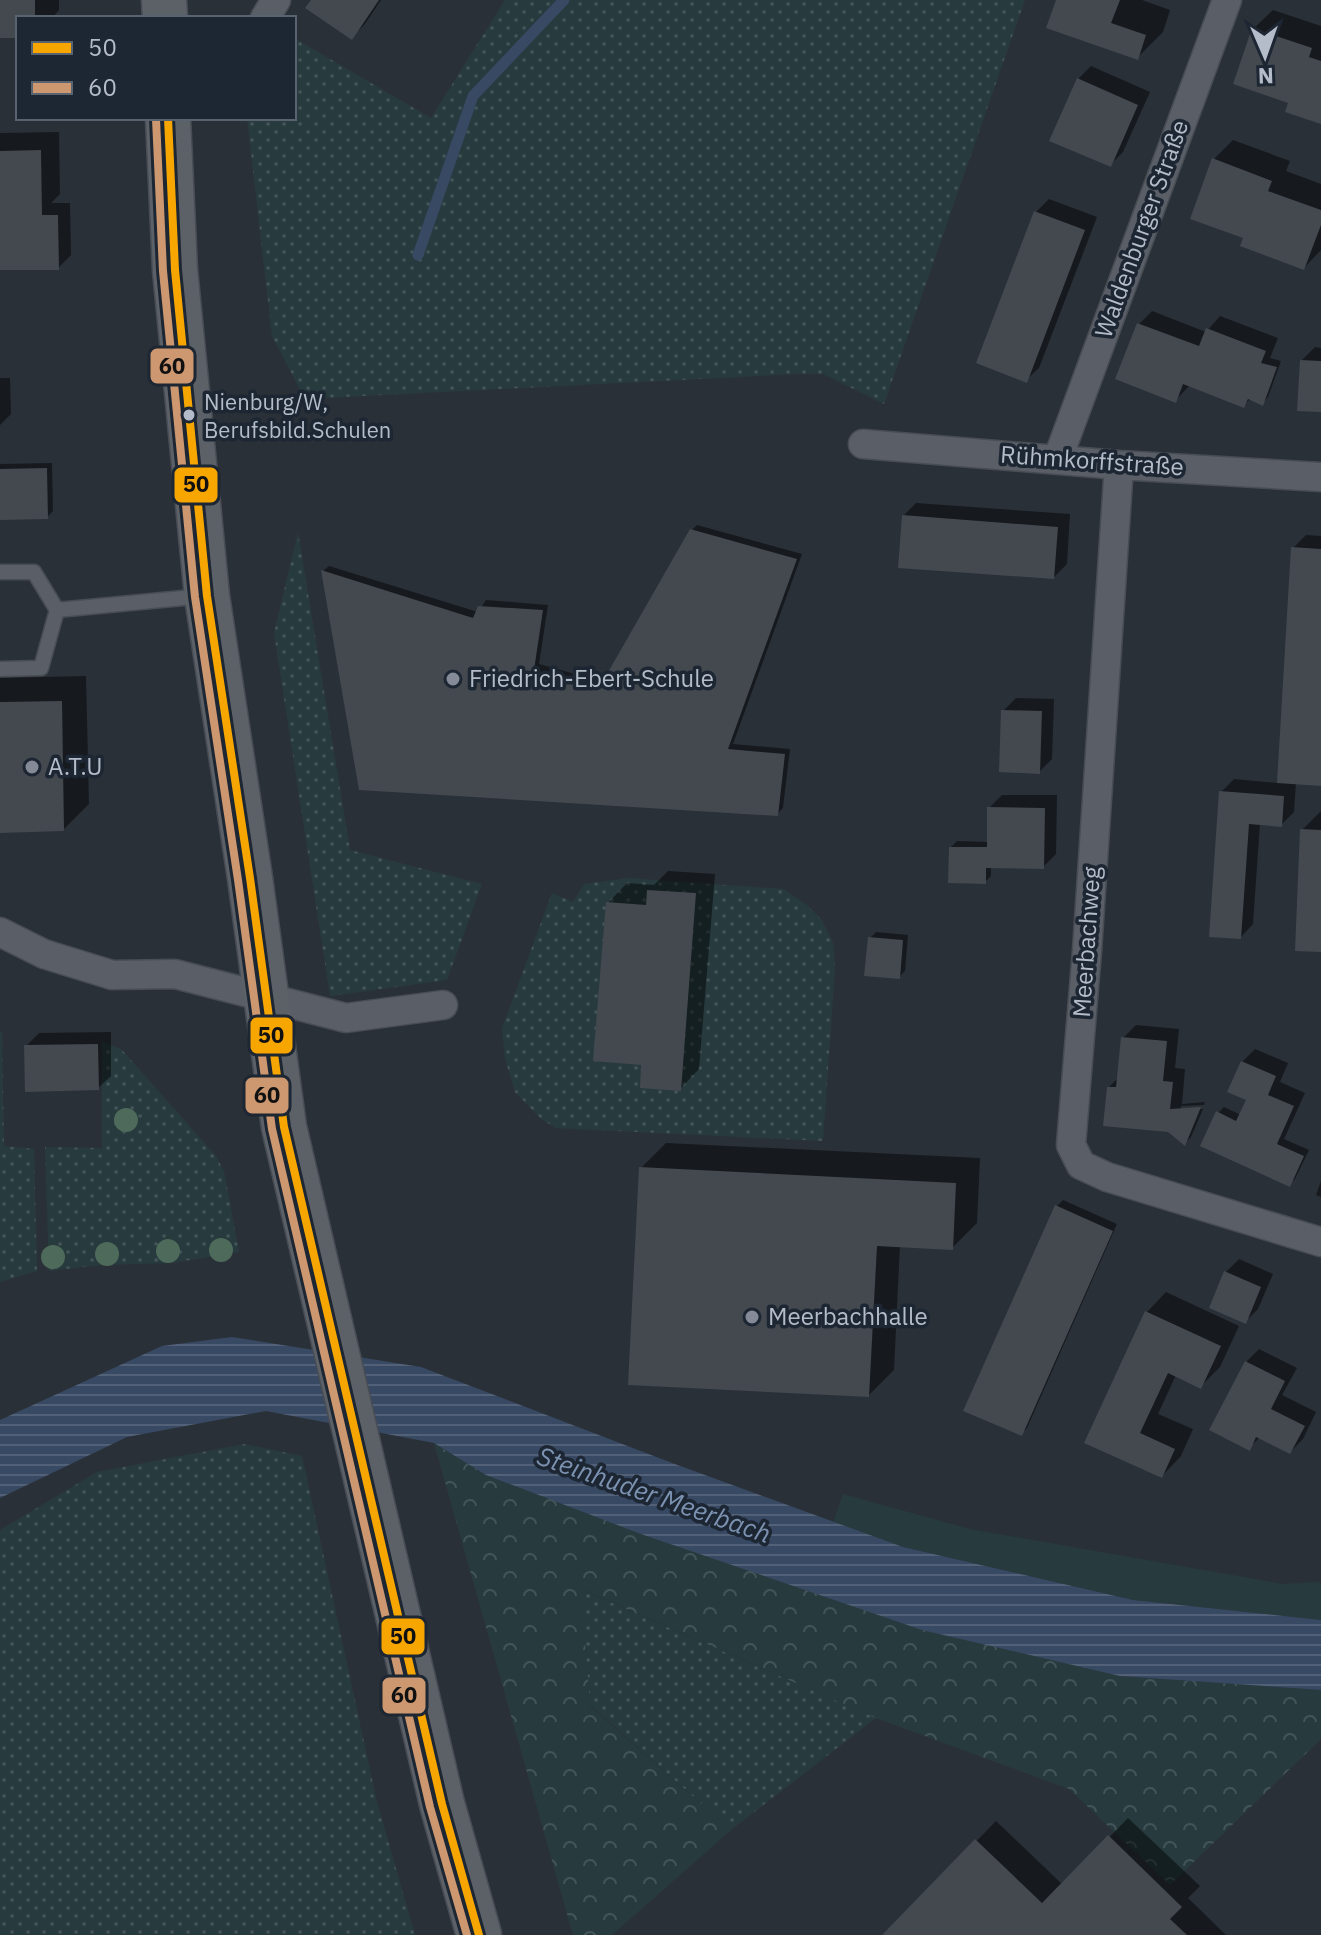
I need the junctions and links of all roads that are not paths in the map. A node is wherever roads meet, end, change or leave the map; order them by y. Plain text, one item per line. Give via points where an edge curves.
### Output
1 (1227, 0) edge
2 (168, 120) edge
3 (863, 444) dead end
4 (1058, 458) junction
5 (1119, 465) junction
6 (1321, 477) edge
7 (0, 572) edge
8 (207, 596) junction
9 (57, 610) junction
10 (0, 669) edge
11 (0, 932) edge
12 (267, 998) junction
13 (443, 1005) dead end
14 (1321, 1242) edge
15 (479, 1935) edge

1 - 4 street, Waldenburger Straße
2 - 8 main road via 175,270
3 - 4 street, Rühmkorffstraße
4 - 5 street, Rühmkorffstraße
5 - 6 street, Rühmkorffstraße
5 - 14 street, Meerbachweg via 1071,1145 1081,1165 1107,1177
7 - 9 lane via 34,572
8 - 9 lane
8 - 12 main road
9 - 10 lane via 41,668
11 - 12 street via 44,954 112,975 175,974
12 - 13 street via 346,1018
12 - 15 main road via 284,1127 442,1804

